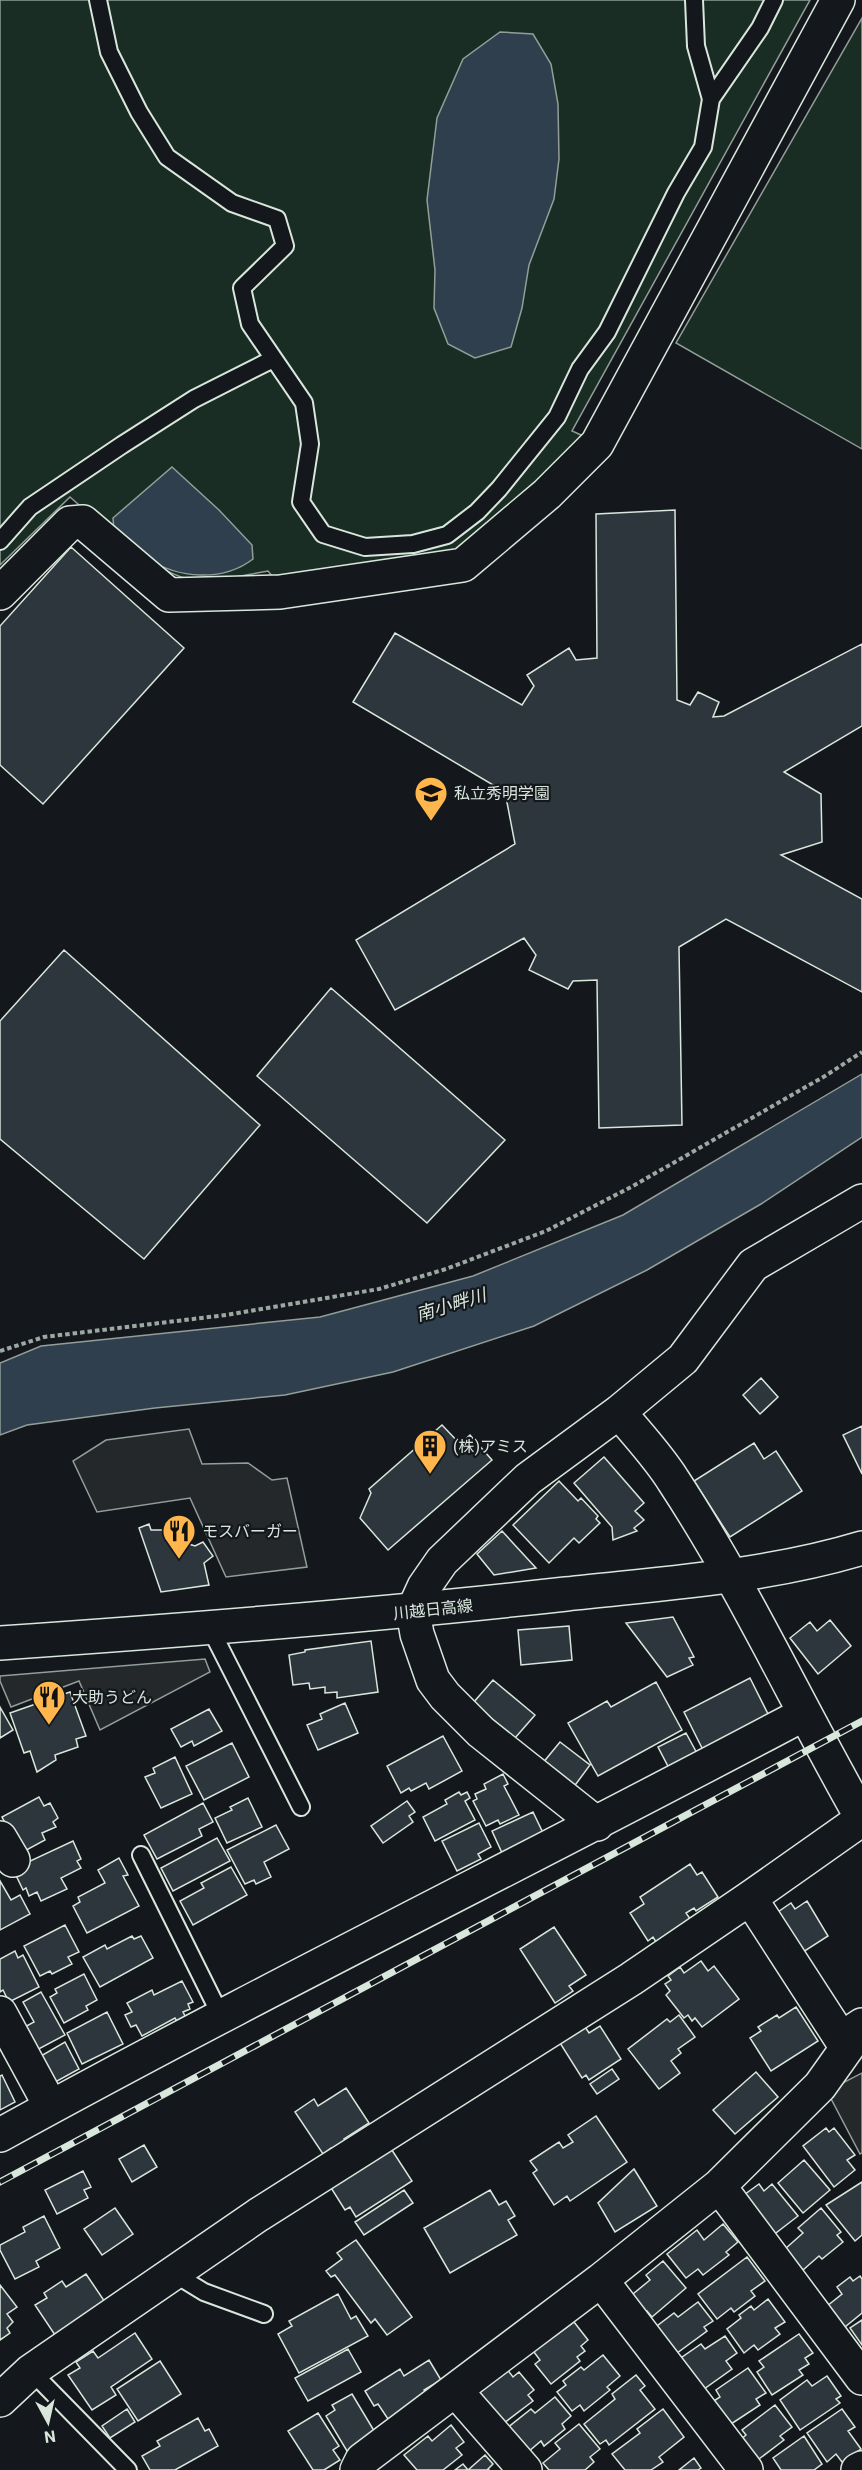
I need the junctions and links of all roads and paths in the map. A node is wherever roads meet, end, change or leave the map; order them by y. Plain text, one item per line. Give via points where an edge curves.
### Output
1 (98, 0) edge
2 (694, 0) edge
3 (774, 0) edge
4 (838, 0) edge
5 (711, 99) junction
6 (273, 359) junction
7 (0, 541) edge
8 (0, 593) edge
9 (862, 1052) edge
10 (862, 1201) edge
11 (0, 1351) edge
12 (619, 1412) junction
13 (862, 1548) edge
14 (732, 1576) junction
15 (413, 1611) junction
16 (210, 1628) junction
17 (0, 1643) edge
18 (804, 1714) junction
19 (301, 1807) dead end
20 (862, 1818) edge
21 (597, 1824) junction
22 (141, 1855) dead end
23 (750, 1898) junction
24 (0, 2013) edge
25 (221, 2016) junction
26 (857, 2035) edge
27 (51, 2107) junction
28 (0, 2135) edge
29 (718, 2186) junction
30 (173, 2273) junction
31 (601, 2280) junction
32 (264, 2314) dead end
33 (31, 2371) junction
34 (862, 2378) edge
35 (456, 2391) junction
36 (0, 2400) edge
37 (128, 2470) edge
38 (357, 2470) edge
39 (525, 2470) edge
40 (746, 2470) edge

1 - 6 lane via 109,52 167,157 232,203 277,219 285,246 242,288 250,324
2 - 5 lane via 696,46
3 - 5 lane via 760,28
4 - 8 street via 597,444 547,494 463,565 280,592 169,595 83,522 70,523
5 - 6 lane via 702,147 607,332 580,369 557,417 491,497 447,535 413,544 365,547 323,534 301,502 310,444 304,403
6 - 7 lane via 194,399 122,444 30,507
9 - 11 path via 623,1191 546,1231 446,1269 380,1290 226,1315 44,1337
10 - 12 street via 753,1265 683,1359
12 - 14 street via 672,1478
12 - 15 street via 528,1479 442,1561
13 - 14 street, 川越日高線
14 - 15 street, 川越日高線
14 - 18 street
15 - 16 street, 川越日高線
15 - 21 street via 433,1680 445,1696 482,1732
16 - 17 street, 川越日高線
16 - 19 lane
18 - 20 street
18 - 21 street
20 - 23 street
21 - 25 street
22 - 25 lane
23 - 26 street
23 - 30 street
24 - 27 street
25 - 27 street
26 - 29 street via 820,2086
27 - 28 street
29 - 31 street
29 - 34 street
30 - 32 lane via 204,2292
30 - 33 street
31 - 35 street
31 - 40 street
33 - 36 street
33 - 37 lane
35 - 38 street via 362,2460
35 - 39 street

